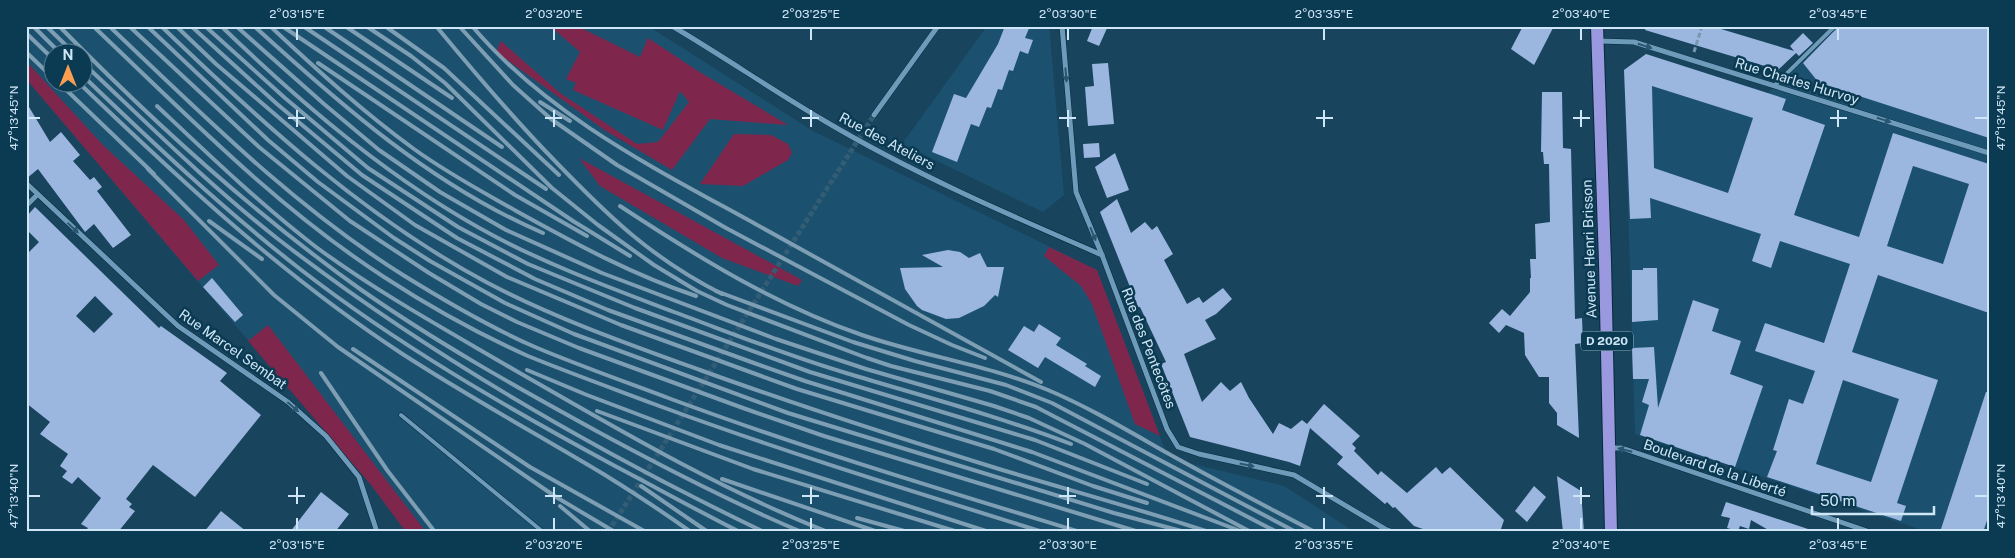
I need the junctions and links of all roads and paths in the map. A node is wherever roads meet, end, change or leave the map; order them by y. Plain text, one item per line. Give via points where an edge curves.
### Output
1 (672, 26) edge
2 (938, 26) edge
3 (1062, 26) edge
4 (1597, 26) edge
5 (1702, 26) edge
6 (1835, 26) edge
7 (1597, 41) junction
8 (1692, 60) junction
9 (1774, 86) junction
10 (874, 115) tunnel mouth
11 (1989, 153) edge
12 (26, 183) edge
13 (37, 195) junction
14 (26, 206) edge
15 (1102, 255) junction
16 (401, 415) dead end
17 (1609, 448) junction
18 (377, 532) edge
19 (543, 532) edge
20 (1393, 532) edge
21 (1611, 532) edge
22 (1870, 532) edge

1 - 15 street, Rue des Ateliers via 823,121 894,159 993,208
2 - 10 street
3 -> 15 street, Rue des Pentecôtes via 1076,192
4 - 7 main road, Avenue Henri Brisson / D 2020
5 - 8 path
6 - 9 lane
7 -> 8 street, Rue Charles Hurvoy via 1634,42
7 - 17 main road, Avenue Henri Brisson / D 2020
8 - 9 street, Rue Charles Hurvoy
9 -> 11 street, Rue Charles Hurvoy
12 - 13 street, Rue Marcel Sembat
13 - 14 street
13 -> 18 street, Rue Marcel Sembat via 178,326 288,402 326,436 359,477
15 -> 20 street, Rue des Pentecôtes via 1167,429 1178,447 1294,475
16 - 19 lane
17 - 21 main road, Avenue Henri Brisson / D 2020
22 -> 17 street, Boulevard de la Liberté via 1622,448

